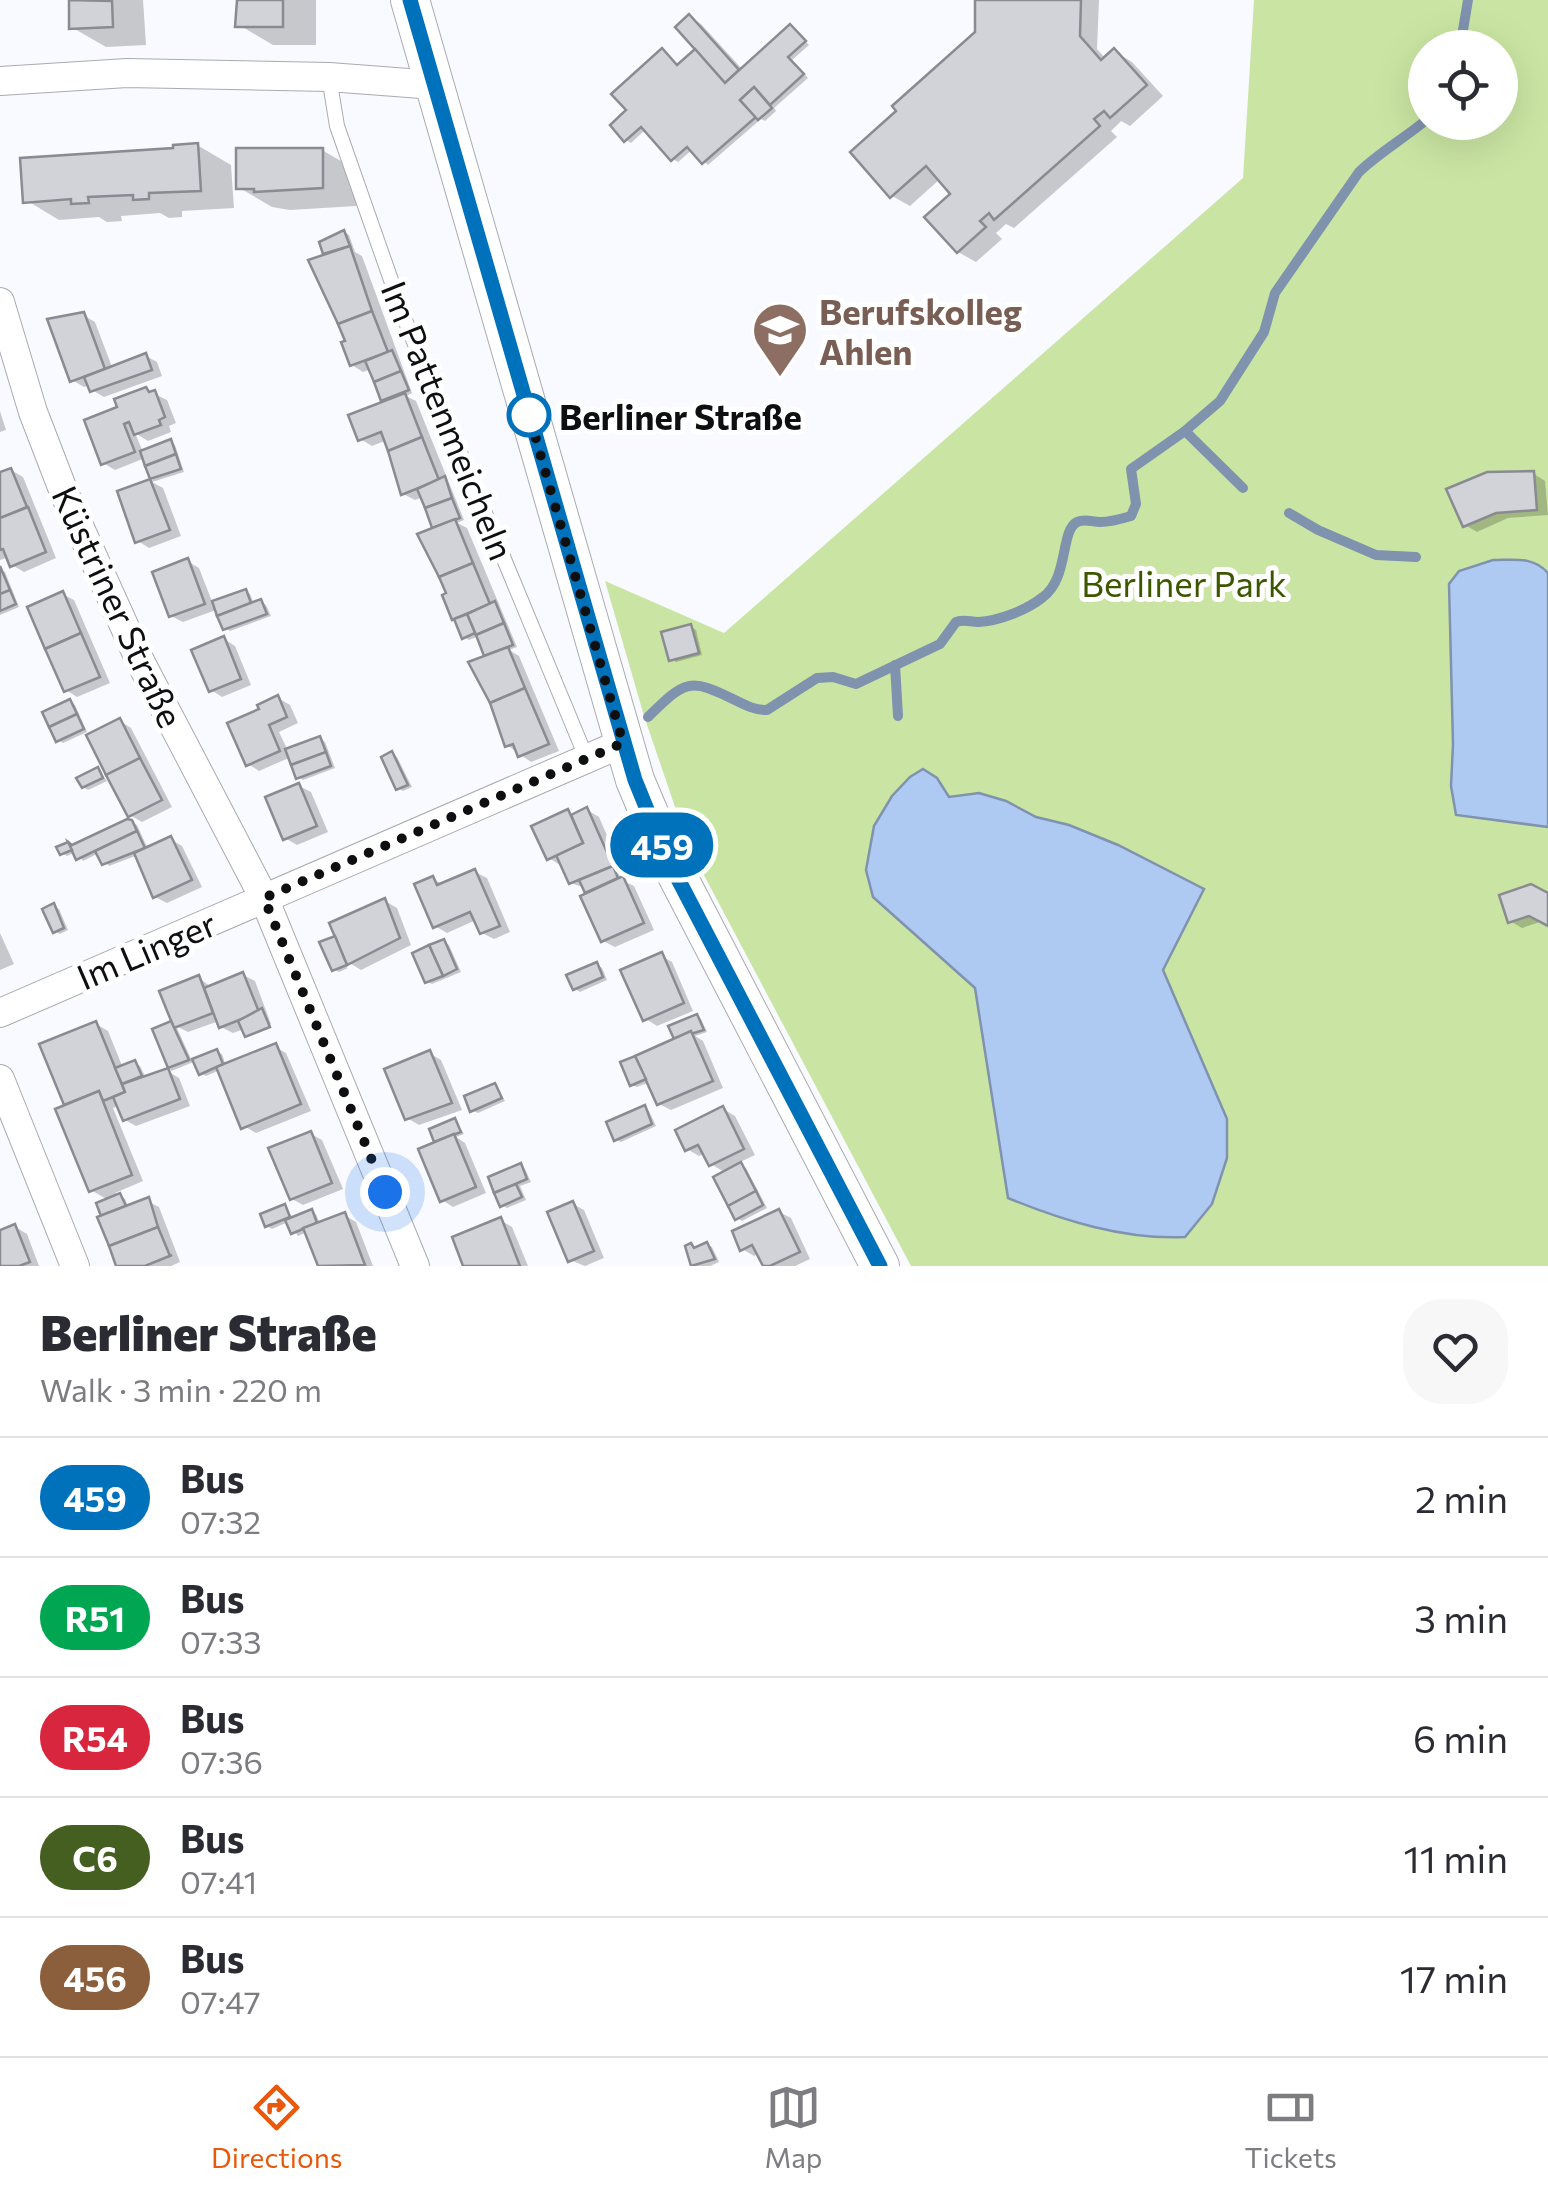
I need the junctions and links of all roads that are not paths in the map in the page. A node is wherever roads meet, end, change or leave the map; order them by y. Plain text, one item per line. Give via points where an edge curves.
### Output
1 (410, 0) edge
2 (329, 77) junction
3 (0, 81) edge
4 (434, 85) junction
5 (0, 302) edge
6 (623, 743) junction
7 (586, 757) junction
8 (264, 898) junction
9 (0, 1012) edge
10 (0, 1078) edge
11 (75, 1266) edge
12 (416, 1266) edge
13 (880, 1266) edge

1 - 4 street, Im Pattenmeicheln
2 - 3 street via 128,72
2 - 4 street
2 - 7 lane, Im Pattenmeicheln via 337,126 406,320
4 - 6 street, Im Pattenmeicheln
5 - 8 street, Küstriner Straße via 65,495 142,663
6 - 7 street, Im Linger
6 - 13 street, Im Pattenmeicheln via 666,856
7 - 8 street, Im Linger
8 - 9 street, Im Linger
8 - 12 street, Küstriner Straße
10 - 11 street

